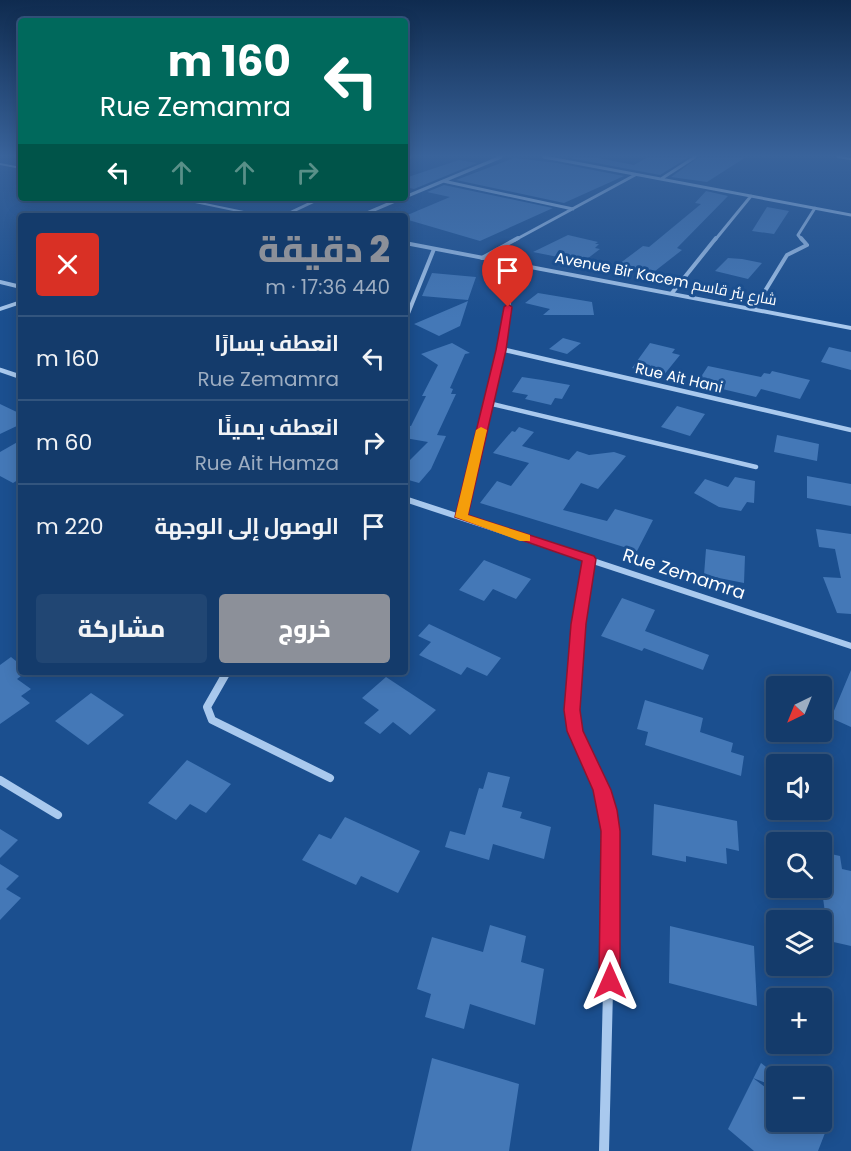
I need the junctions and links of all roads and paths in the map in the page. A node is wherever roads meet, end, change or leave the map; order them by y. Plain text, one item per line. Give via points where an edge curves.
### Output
1 (571, 211) edge
2 (739, 211) edge
3 (812, 211) edge
4 (828, 211) edge
5 (851, 215) edge
6 (408, 244) edge
7 (434, 249) junction
8 (482, 258) junction
9 (515, 264) junction
10 (0, 282) edge
11 (18, 286) edge
12 (672, 294) junction
13 (18, 303) edge
14 (0, 309) edge
15 (754, 309) junction
16 (408, 314) edge
17 (851, 328) edge
18 (501, 350) junction
19 (0, 370) edge
20 (18, 376) edge
21 (488, 403) junction
22 (851, 430) edge
23 (756, 467) dead end
24 (408, 500) edge
25 (462, 517) junction
26 (589, 559) junction
27 (851, 646) edge
28 (225, 675) edge
29 (330, 778) dead end
30 (0, 780) edge
31 (58, 815) dead end
32 (604, 1151) edge

1 - 8 street
2 - 12 street
3 - 15 street via 798,235 807,245 787,255
4 - 5 street
6 - 7 street, Avenue Bir Kacem شارع بئر قاسم
7 - 8 street, Avenue Bir Kacem شارع بئر قاسم
7 - 16 street
8 - 9 street, Avenue Bir Kacem شارع بئر قاسم
9 - 12 street, Avenue Bir Kacem شارع بئر قاسم
9 - 18 street
10 - 11 street
12 - 15 street, Avenue Bir Kacem شارع بئر قاسم
13 - 14 street
15 - 17 street, Avenue Bir Kacem شارع بئر قاسم
18 - 21 street
18 - 22 street, Rue Ait Hani
19 - 20 street
21 - 23 street
21 - 25 street
24 - 25 street, Rue Zemamra
25 - 26 street, Rue Zemamra
26 - 27 street, Rue Zemamra
26 - 32 street via 578,624 572,710 579,741 606,801 610,831
28 - 29 street via 209,700 208,714 212,720
30 - 31 street

